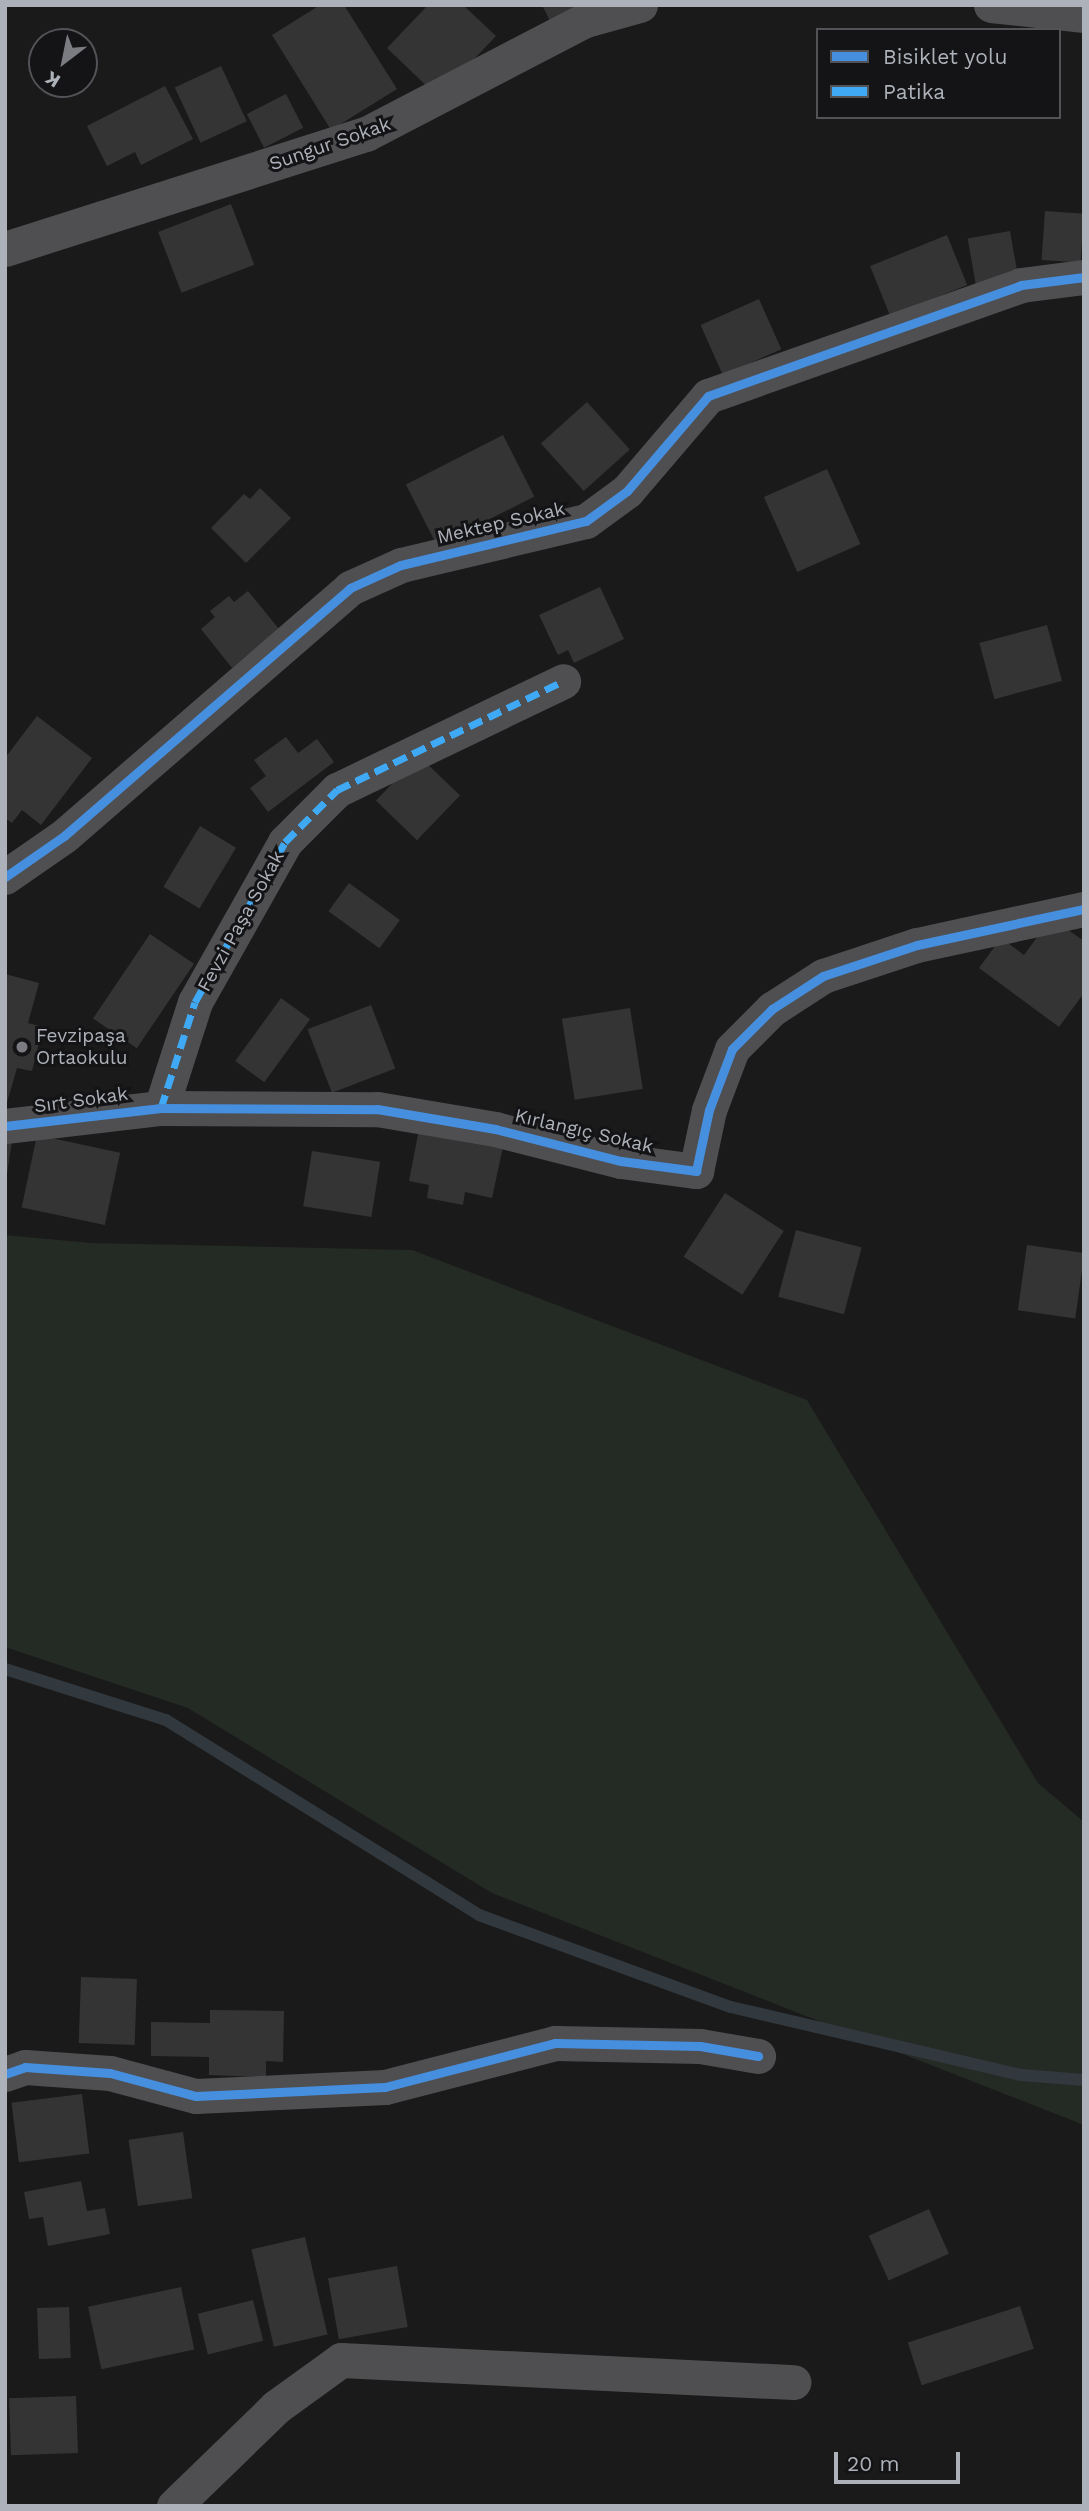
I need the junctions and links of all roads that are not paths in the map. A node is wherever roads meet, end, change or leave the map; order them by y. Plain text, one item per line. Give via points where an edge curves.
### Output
1 (640, 5) edge
2 (991, 5) edge
3 (1084, 15) edge
4 (5, 249) edge
5 (1084, 278) edge
6 (563, 681) dead end
7 (5, 877) edge
8 (1084, 909) edge
9 (161, 1108) junction
10 (5, 1126) edge
11 (758, 2056) dead end
12 (5, 2074) edge
13 (793, 2382) dead end
14 (174, 2506) edge

1 - 4 street, Sungur Sokak via 585,20 366,134
2 - 3 street
5 - 7 street, Mektep Sokak via 1021,285 708,396 627,491 586,521 401,565 350,587 64,836
6 - 9 street, Fevzi Paşa Sokak via 337,790 285,842 195,1002
8 - 9 street, Kırlangıç Sokak via 917,945 823,976 772,1009 732,1049 709,1110 696,1171 621,1161 495,1129 377,1108
9 - 10 street, Sırt Sokak
11 - 12 street via 700,2046 555,2043 385,2087 196,2096 110,2073 25,2067
13 - 14 street via 341,2360 276,2407

